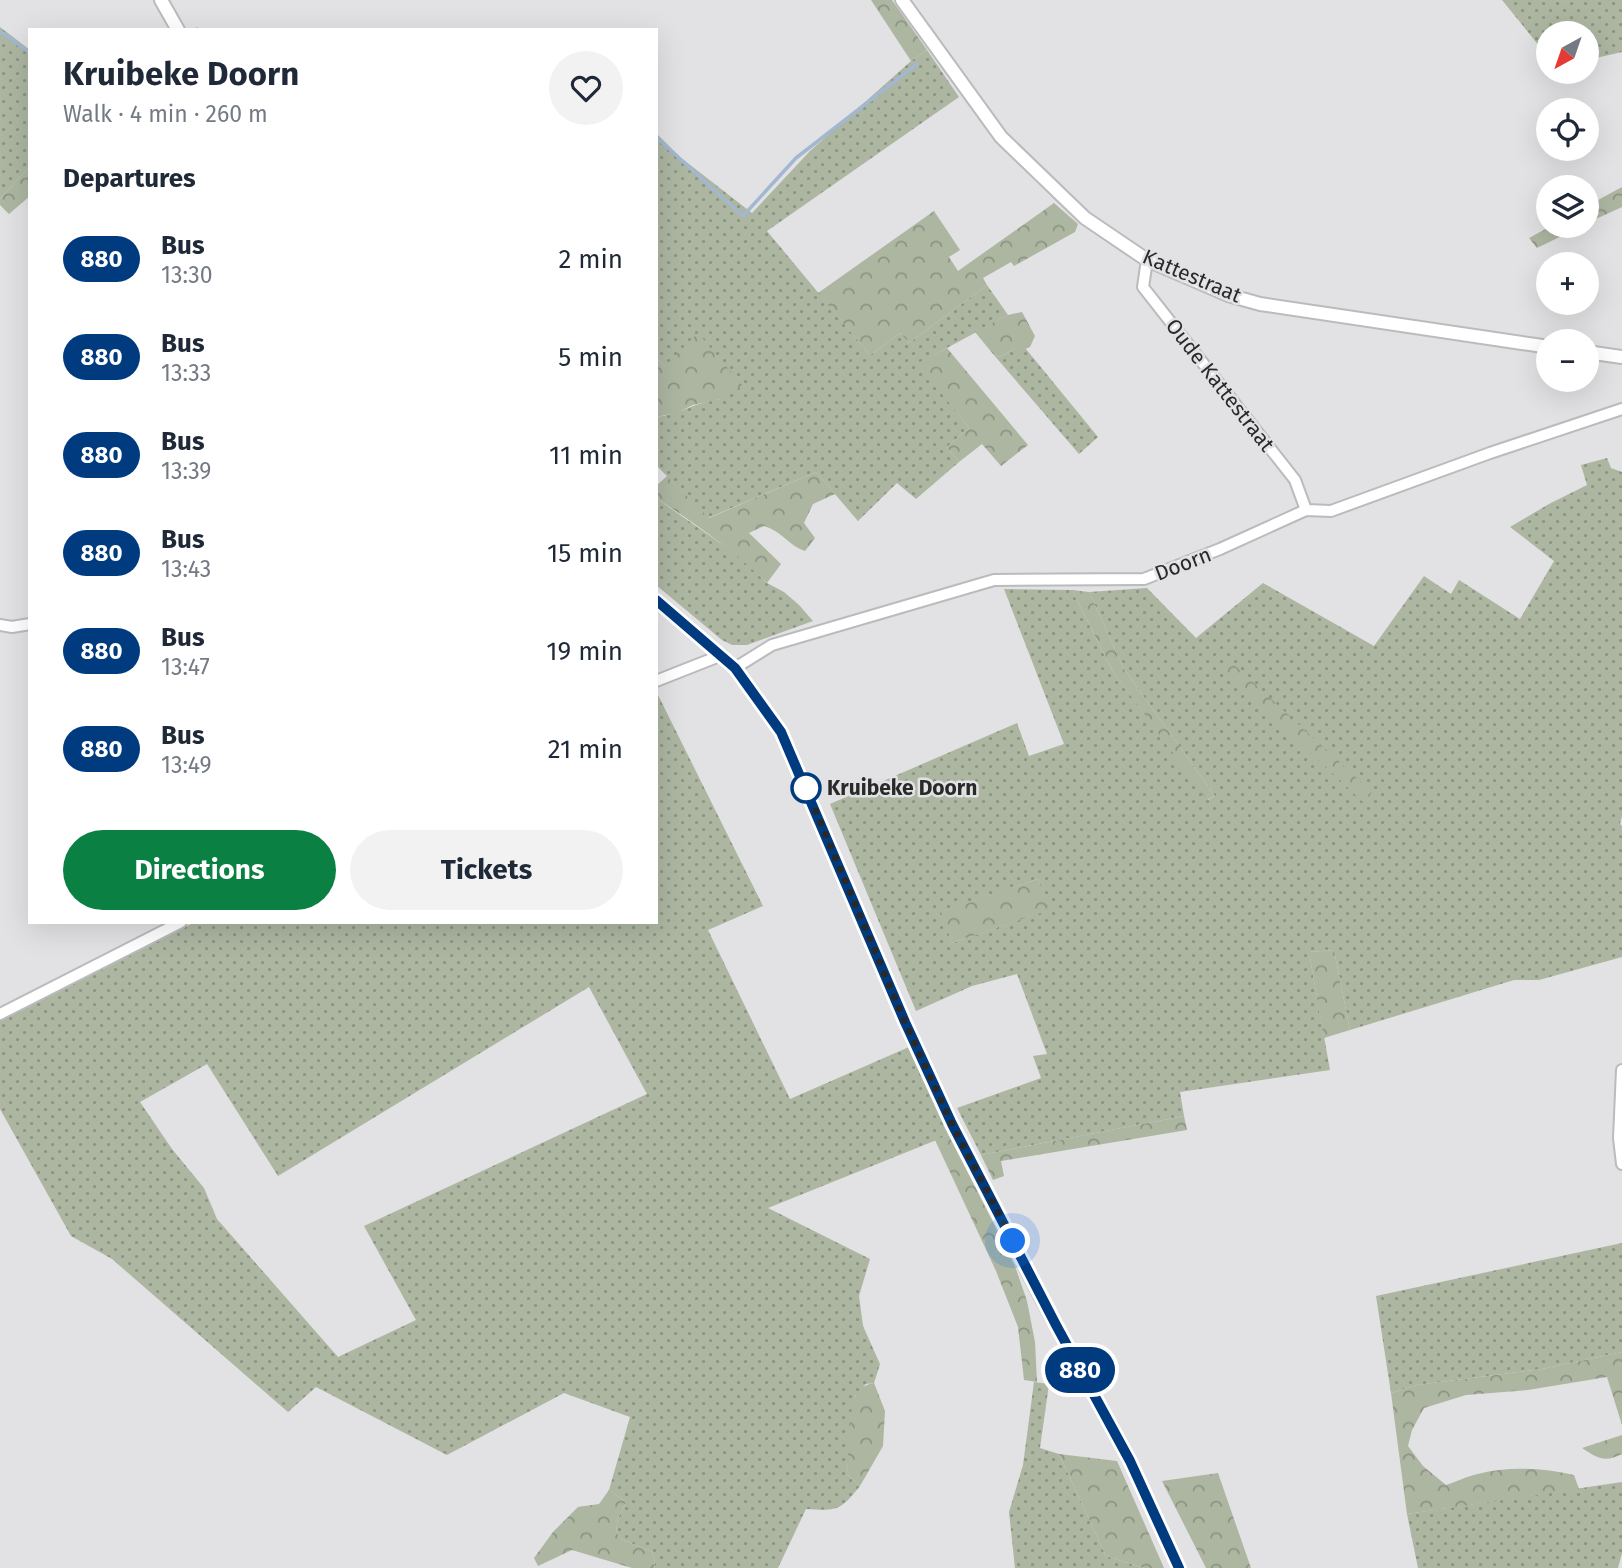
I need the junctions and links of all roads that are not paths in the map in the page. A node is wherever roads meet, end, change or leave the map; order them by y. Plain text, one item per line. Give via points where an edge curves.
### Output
1 (162, 0) edge
2 (902, 0) edge
3 (177, 28) edge
4 (1147, 260) junction
5 (1536, 345) edge
6 (1599, 354) edge
7 (1622, 357) edge
8 (1622, 409) edge
9 (1306, 510) junction
10 (658, 602) edge
11 (28, 624) edge
12 (0, 625) edge
13 (722, 655) junction
14 (735, 668) junction
15 (658, 680) edge
16 (177, 924) edge
17 (0, 1014) edge
18 (1622, 1070) edge
19 (1622, 1164) edge
20 (1179, 1568) edge

1 - 3 street
2 - 4 street, Kattestraat via 1001,137 1085,218
4 - 5 street, Kattestraat via 1260,304
4 - 9 street, Oude Kattestraat via 1143,287 1295,480
6 - 7 street
8 - 9 street, Doorn via 1331,511
9 - 14 street, Doorn via 1144,579 994,580 772,645
10 - 13 street
11 - 12 street
13 - 14 street
13 - 15 street
14 - 20 street via 781,732 952,1124 1130,1461
16 - 17 street
18 - 19 street

